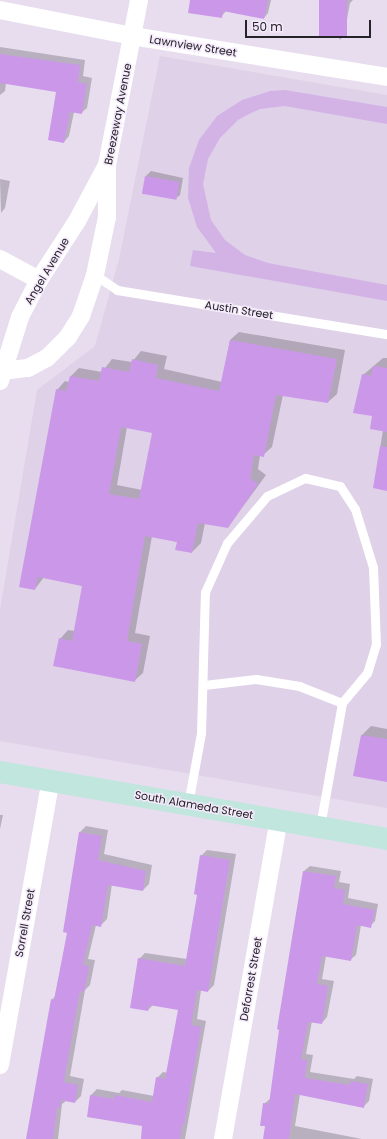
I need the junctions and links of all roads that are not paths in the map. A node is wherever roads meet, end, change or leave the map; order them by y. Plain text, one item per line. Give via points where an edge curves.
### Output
1 (139, 0) edge
2 (0, 10) edge
3 (132, 36) junction
4 (386, 74) edge
5 (107, 165) junction
6 (0, 259) edge
7 (95, 275) junction
8 (39, 280) junction
9 (387, 334) edge
10 (1, 376) edge
11 (204, 685) junction
12 (342, 703) junction
13 (0, 772) edge
14 (51, 780) junction
15 (188, 804) junction
16 (279, 819) junction
17 (320, 827) junction
18 (387, 839) edge
19 (0, 1065) edge
20 (223, 1139) edge

1 - 3 street, Breezeway Avenue
2 - 3 street, Lawnview Street
3 - 4 street, Lawnview Street
3 - 5 street, Breezeway Avenue
5 - 7 street, Breezeway Avenue via 107,217
5 - 8 street, Angel Avenue via 77,221
6 - 8 street
7 - 9 lane, Austin Street via 117,290
7 - 10 street, Breezeway Avenue via 81,316 68,337 47,358 28,368
8 - 10 street, Angel Avenue via 20,317
11 - 12 lane via 256,679 299,686
11 - 12 lane via 204,592 227,543 267,496 305,478 340,486 355,509 373,567 376,644 367,673
11 - 15 lane via 201,733
12 - 17 lane
13 - 14 main road, South Alameda Street
14 - 15 main road, South Alameda Street
14 - 19 street, Sorrell Street
15 - 16 main road, South Alameda Street
16 - 17 main road, South Alameda Street
16 - 20 street, Deforrest Street
17 - 18 main road, South Alameda Street

